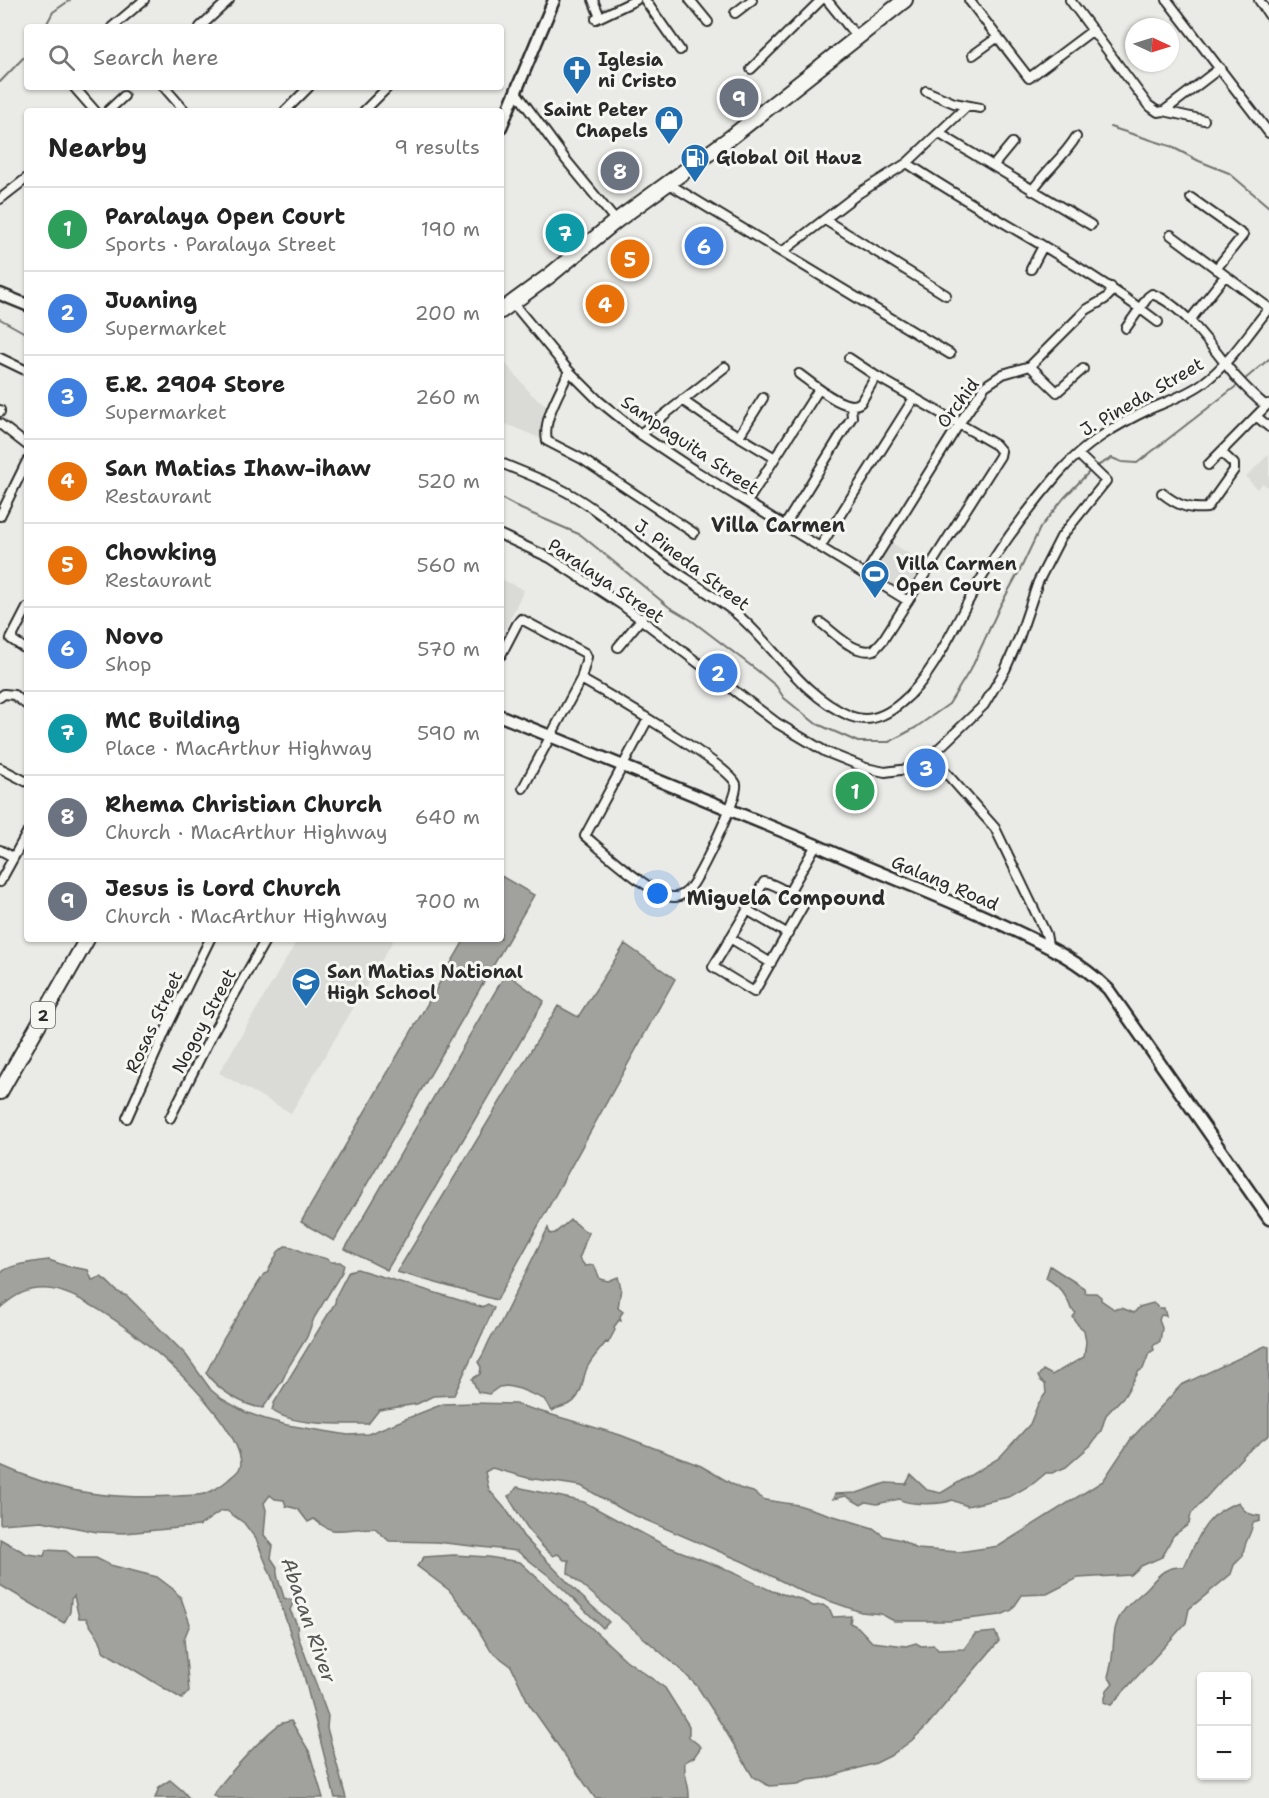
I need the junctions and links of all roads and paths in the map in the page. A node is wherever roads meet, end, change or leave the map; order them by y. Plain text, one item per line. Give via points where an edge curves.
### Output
1 (144, 0) edge
2 (229, 0) edge
3 (554, 0) edge
4 (593, 0) edge
5 (636, 0) edge
6 (645, 0) edge
7 (690, 0) edge
8 (752, 0) edge
9 (821, 0) edge
10 (827, 0) edge
11 (905, 0) edge
12 (969, 0) edge
13 (1070, 0) edge
14 (1167, 0) edge
15 (1259, 0) edge
16 (735, 13) dead end
17 (1269, 15) edge
18 (708, 22) dead end
19 (116, 24) edge
20 (203, 24) edge
21 (1093, 30) junction
22 (857, 37) junction
23 (998, 38) junction
24 (680, 50) dead end
25 (973, 55) dead end
26 (1220, 68) junction
27 (751, 69) dead end
28 (77, 90) edge
29 (167, 90) edge
30 (306, 90) edge
31 (385, 90) edge
32 (926, 91) dead end
33 (516, 92) junction
34 (124, 96) dead end
35 (967, 106) junction
36 (92, 108) edge
37 (111, 108) edge
38 (182, 108) edge
39 (288, 108) edge
40 (367, 108) edge
41 (980, 108) dead end
42 (1164, 111) junction
43 (504, 120) edge
44 (1204, 120) dead end
45 (1269, 133) edge
46 (940, 134) junction
47 (1076, 137) dead end
48 (1012, 143) dead end
49 (908, 163) junction
50 (993, 166) junction
51 (24, 180) edge
52 (669, 184) junction
53 (1032, 191) junction
54 (1191, 198) dead end
55 (0, 200) edge
56 (825, 220) junction
57 (616, 221) junction
58 (1091, 225) dead end
59 (1172, 236) dead end
60 (1042, 246) junction
61 (782, 252) junction
62 (1031, 269) dead end
63 (1216, 269) junction
64 (1225, 276) junction
65 (1111, 287) junction
66 (0, 294) edge
67 (946, 295) dead end
68 (512, 302) junction
69 (24, 304) edge
70 (1139, 308) junction
71 (504, 309) edge
72 (1190, 320) junction
73 (1158, 322) dead end
74 (1126, 327) dead end
75 (950, 354) dead end
76 (0, 358) edge
77 (849, 358) dead end
78 (1225, 363) junction
79 (1030, 366) junction
80 (725, 367) dead end
81 (1083, 369) dead end
82 (24, 370) edge
83 (569, 371) junction
84 (799, 374) dead end
85 (876, 376) junction
86 (819, 389) junction
87 (763, 398) dead end
88 (915, 398) junction
89 (682, 400) junction
90 (1267, 405) edge
91 (851, 406) junction
92 (1256, 416) junction
93 (0, 424) edge
94 (958, 424) junction
95 (1269, 427) edge
96 (640, 434) junction
97 (739, 436) junction
98 (24, 443) edge
99 (1221, 452) junction
100 (1078, 453) junction
101 (775, 458) junction
102 (504, 464) edge
103 (1208, 465) dead end
104 (24, 467) edge
105 (1162, 493) dead end
106 (747, 502) junction
107 (0, 516) edge
108 (785, 525) junction
109 (694, 533) dead end
110 (504, 536) edge
111 (820, 547) junction
112 (865, 575) junction
113 (908, 601) junction
114 (24, 614) edge
115 (642, 618) junction
116 (821, 623) dead end
117 (618, 647) dead end
118 (24, 648) edge
119 (504, 649) edge
120 (581, 679) junction
121 (0, 697) edge
122 (24, 703) edge
123 (504, 717) edge
124 (648, 719) junction
125 (552, 736) junction
126 (931, 756) junction
127 (622, 766) junction
128 (0, 768) edge
129 (24, 780) edge
130 (523, 788) dead end
131 (729, 811) junction
132 (24, 838) edge
133 (816, 845) junction
134 (0, 850) edge
135 (13, 857) junction
136 (0, 882) edge
137 (788, 894) junction
138 (747, 910) junction
139 (788, 934) junction
140 (730, 939) junction
141 (84, 942) edge
142 (209, 942) edge
143 (264, 942) edge
144 (1048, 945) junction
145 (771, 963) junction
146 (0, 1092) edge
147 (127, 1118) dead end
148 (170, 1118) dead end
149 (1269, 1219) edge

1 - 19 street
2 - 20 street
3 - 33 street
4 - 5 street via 598,18
6 - 24 street
7 - 18 street
8 - 16 street
9 - 27 street
10 - 22 street
11 - 22 highway
12 - 23 street
13 - 21 street
14 - 26 street
15 - 17 street
21 - 23 street via 1029,78
21 - 42 street via 1148,105 1158,112
22 - 52 highway
23 - 25 street
26 - 42 street
26 - 45 street
28 - 36 street
29 - 38 street
30 - 39 street
31 - 40 street
32 - 35 street
33 - 43 street
33 - 57 street
34 - 37 street
35 - 41 street
35 - 46 street
42 - 44 street
46 - 49 street
46 - 50 street
47 - 53 street
48 - 50 street
49 - 56 street via 859,193
49 - 60 street
50 - 53 street
51 - 55 street
52 - 57 highway
52 - 61 street
53 - 58 street
54 - 63 street via 1243,235
56 - 61 street
56 - 67 street
57 - 68 highway
59 - 63 street
60 - 62 street
60 - 65 street
61 - 75 street
63 - 64 street
64 - 72 street
64 - 78 street, J. Pineda Street via 1269,308
65 - 70 street
65 - 79 street, Orchid via 1110,294 1086,310
66 - 69 street
68 - 71 highway
68 - 83 street, Sampaguita Street
70 - 72 street via 1152,294
70 - 73 street
70 - 74 street
72 - 78 street
76 - 82 street
77 - 85 street
78 - 90 street
78 - 100 street, J. Pineda Street via 1192,390 1115,426
79 - 81 street via 1057,392
79 - 94 street, Orchid via 1003,374 985,386
80 - 89 street
83 - 96 street, Sampaguita Street
83 - 109 street via 552,412 547,441 582,459
84 - 86 street
85 - 88 street
85 - 91 street via 861,402
86 - 91 street
86 - 101 street
87 - 97 street
88 - 94 street
88 - 111 street
89 - 96 street
89 - 97 street
90 - 92 street
91 - 108 street via 852,417
92 - 95 street
92 - 99 street
93 - 98 street
94 - 112 street, Orchid
94 - 113 street via 1000,448 1000,456
96 - 106 street, Sampaguita Street
97 - 101 street
99 - 103 street
99 - 105 street via 1234,464 1234,471 1207,508 1176,504
100 - 102 street, J. Pineda Street via 1005,543 915,690 880,717 866,720 827,705 738,615 579,499
100 - 126 street, Paralaya Street via 1106,481 1061,537 1038,582 1005,670 984,705
101 - 106 street
104 - 107 street
106 - 108 street, Sampaguita Street
108 - 111 street, Sampaguita Street
110 - 115 street, Paralaya Street via 550,558
111 - 112 street, Sampaguita Street
112 - 113 street, Sampaguita Street
113 - 116 street via 874,650 858,650
114 - 118 street via 11,639
115 - 117 street
115 - 126 street, Paralaya Street via 777,723 826,752 885,772 908,769
119 - 120 street via 519,620 524,619 585,653 587,660
120 - 124 street
120 - 125 street
121 - 122 street via 14,696
123 - 125 street, Galang Road
124 - 127 street
124 - 131 street via 728,774 736,787
125 - 127 street, Galang Road
125 - 130 street
126 - 144 street via 995,828
127 - 131 street, Galang Road
127 - 131 street via 585,836 662,895 676,897 689,890
128 - 129 street
131 - 133 street, Galang Road
132 - 135 street
133 - 137 street
133 - 144 street, Galang Road
134 - 135 street
135 - 136 street
137 - 138 street via 764,882
137 - 139 street via 803,906
138 - 139 street
138 - 140 street
139 - 145 street
140 - 145 street
140 - 145 street via 713,967 754,992
141 - 146 highway, 2
142 - 147 street, Rosas Street
143 - 148 street, Nogoy Street
144 - 149 street, Galang Road via 1092,972 1108,989

